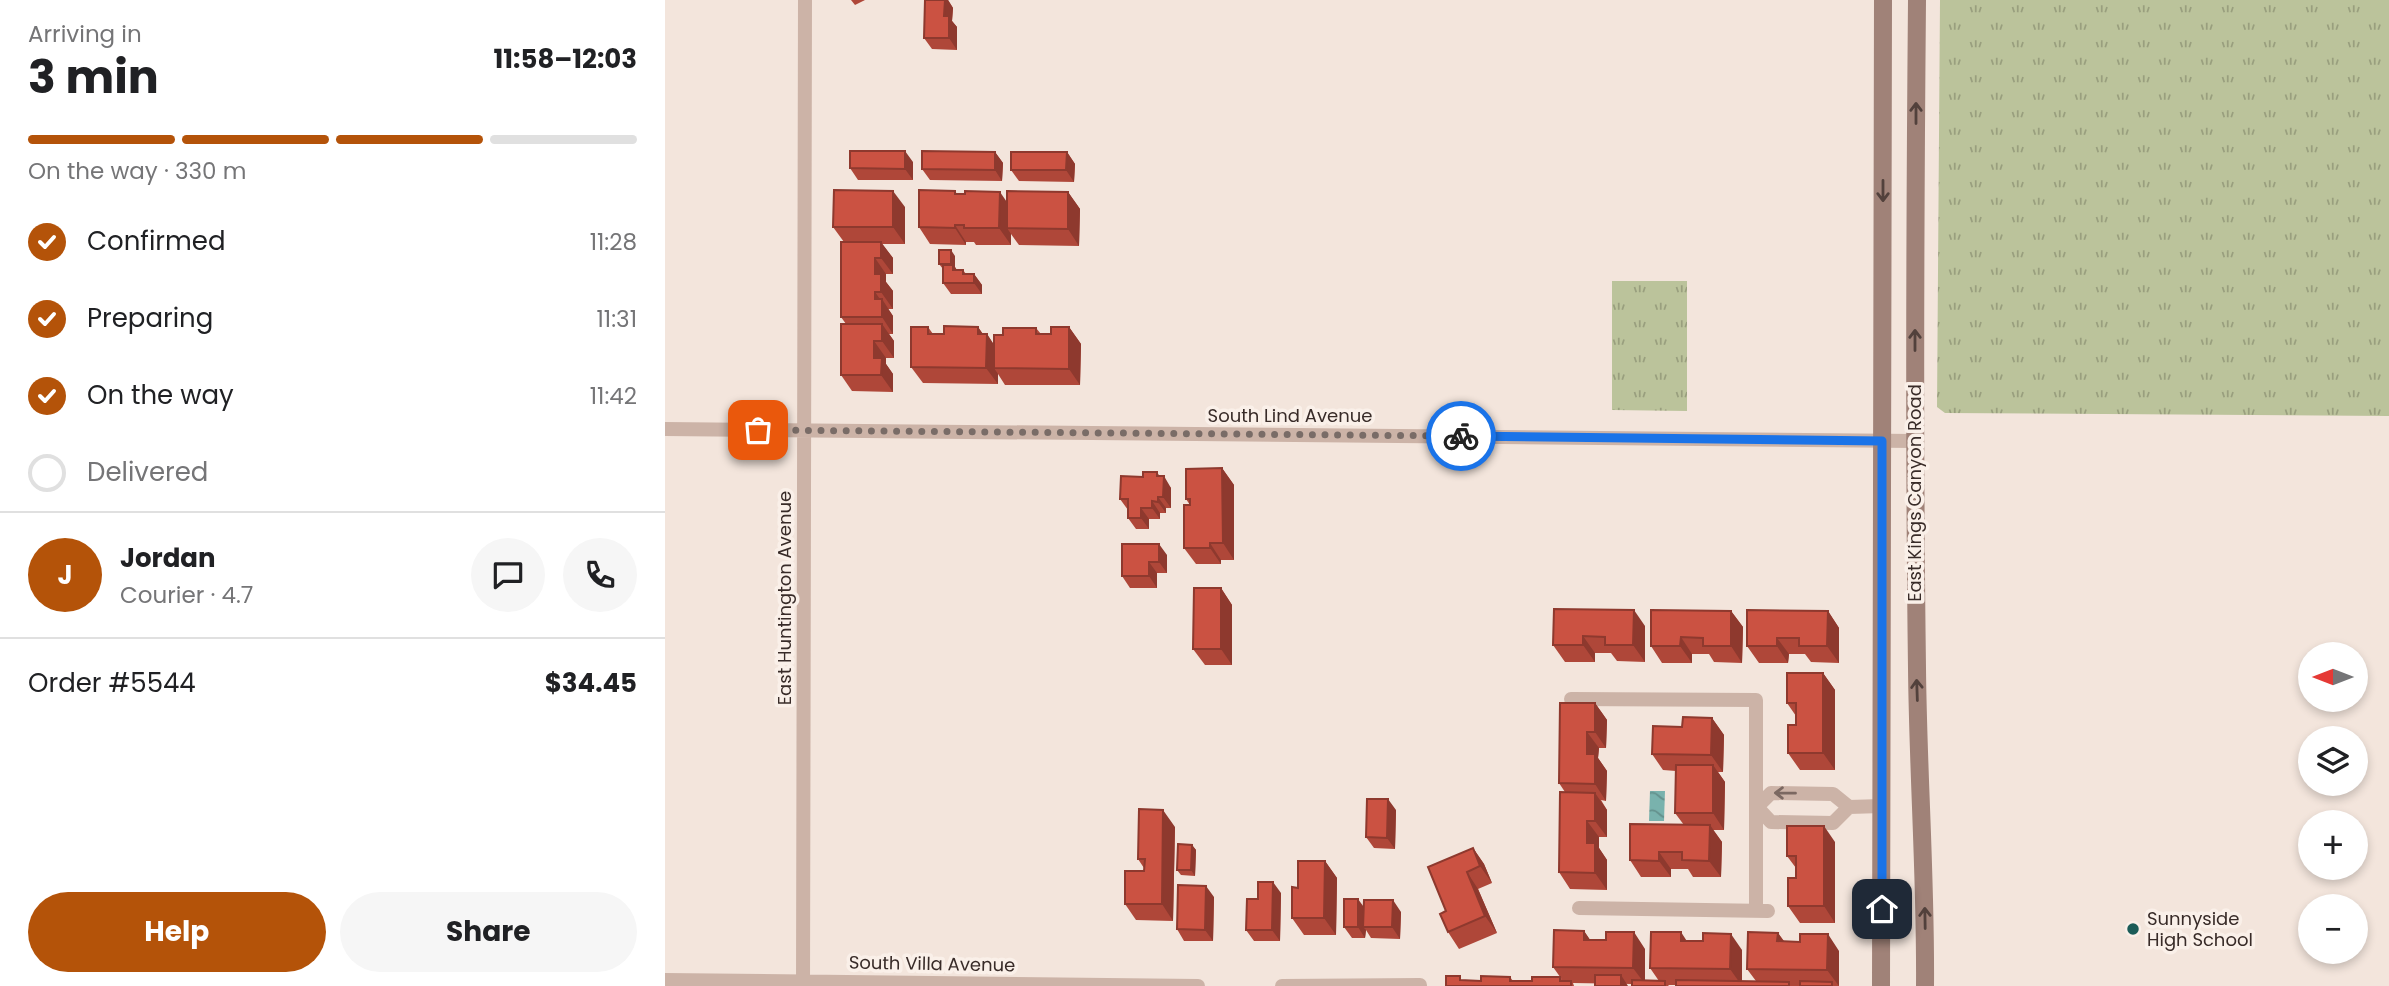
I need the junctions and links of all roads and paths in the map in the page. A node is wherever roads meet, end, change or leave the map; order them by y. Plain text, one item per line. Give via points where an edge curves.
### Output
1 (805, 0) edge
2 (1884, 0) edge
3 (1916, 0) edge
4 (665, 429) edge
5 (805, 431) junction
6 (1882, 441) junction
7 (1915, 441) junction
8 (1571, 699) dead end
9 (1882, 806) junction
10 (1757, 807) junction
11 (1849, 807) junction
12 (1579, 908) dead end
13 (665, 980) edge
14 (803, 984) edge
15 (1420, 985) edge
16 (1198, 986) edge
17 (1282, 986) edge
18 (1881, 986) edge
19 (1925, 986) edge

1 - 5 street, East Huntington Avenue
2 -> 6 main road, East Kings Canyon Road
7 -> 3 main road, East Kings Canyon Road
4 - 5 street, South Lind Avenue
5 - 6 street, South Lind Avenue
5 - 14 street, East Huntington Avenue
6 - 7 street, South Lind Avenue
6 - 9 main road, East Kings Canyon Road
19 -> 7 main road, East Kings Canyon Road
8 - 10 street via 1756,700
9 - 11 street
9 - 18 main road, East Kings Canyon Road
11 -> 10 street via 1833,794 1771,793
10 - 11 street via 1771,822 1833,823
10 - 12 street via 1762,911
13 - 14 street, South Villa Avenue
14 - 16 street, South Villa Avenue
15 - 17 street

